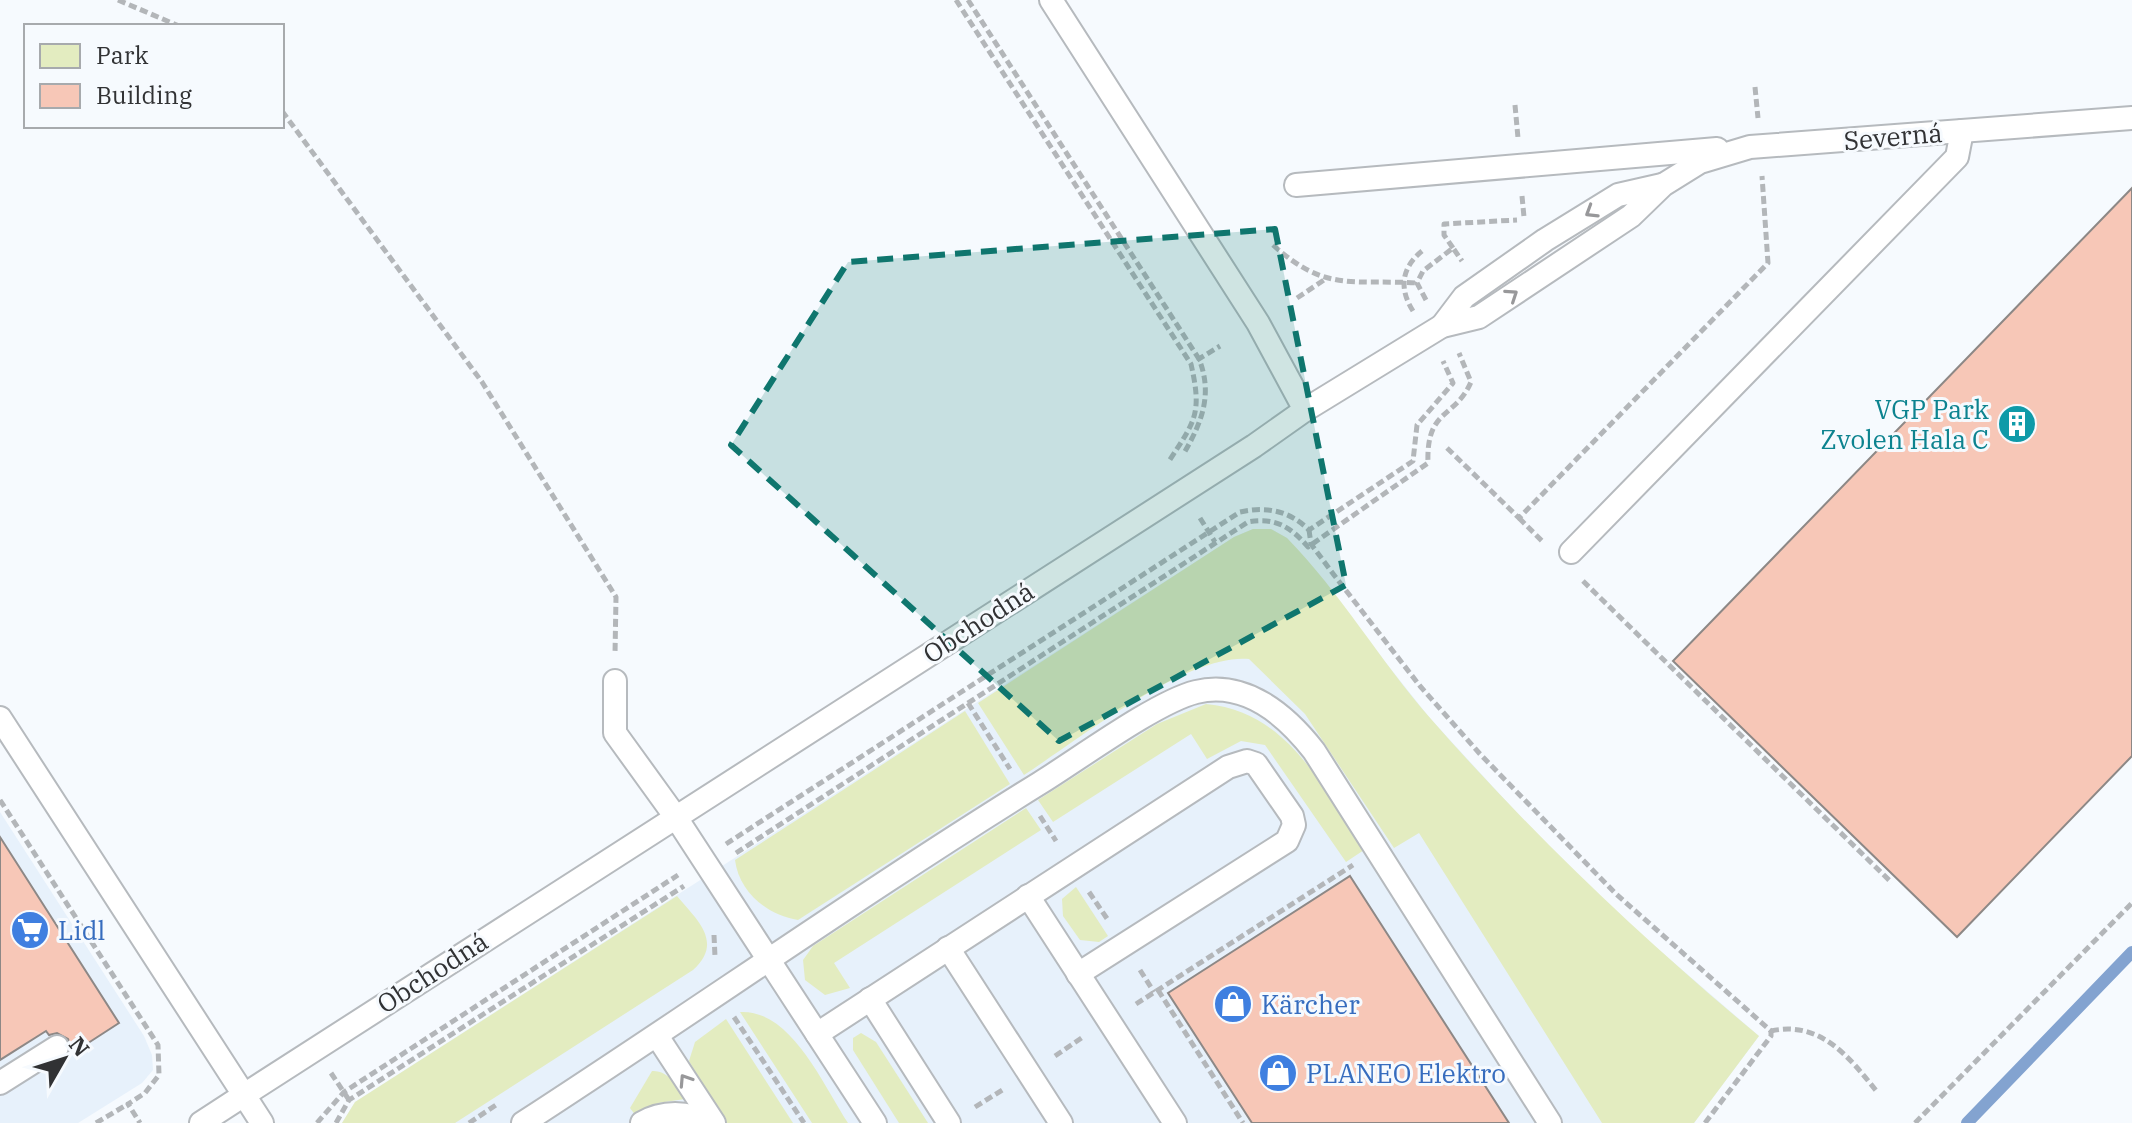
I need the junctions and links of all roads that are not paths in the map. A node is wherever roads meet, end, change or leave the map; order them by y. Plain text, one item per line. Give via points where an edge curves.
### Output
1 (1051, 0) edge
2 (2132, 118) edge
3 (1962, 131) junction
4 (1755, 146) junction
5 (1296, 185) dead end
6 (1305, 410) junction
7 (1567, 559) road end
8 (615, 681) road end
9 (0, 718) edge
10 (675, 816) junction
11 (1028, 896) junction
12 (948, 948) junction
13 (766, 960) junction
14 (1078, 974) junction
15 (870, 999) junction
16 (817, 1034) junction
17 (657, 1036) junction
18 (57, 1047) dead end
19 (0, 1083) edge
20 (244, 1095) junction
21 (957, 1119) edge
22 (201, 1123) edge
23 (262, 1123) edge
24 (523, 1123) edge
25 (642, 1123) edge
26 (711, 1123) edge
27 (875, 1123) edge
28 (1061, 1123) edge
29 (1175, 1123) edge
30 (1550, 1123) edge

1 - 6 lane via 1258,323
2 - 3 lane, Severná
3 - 4 lane, Severná
3 - 7 lane via 1957,157
4 - 5 lane
4 - 6 lane, Severná via 1700,162 1663,185 1631,216 1479,317 1435,330
6 - 10 lane, Obchodná
8 - 10 lane via 615,733
9 - 20 lane
10 - 13 lane
10 - 20 lane, Obchodná
11 - 12 lane
11 - 14 lane
11 - 14 lane via 1228,767 1247,761 1264,772 1292,816 1287,841
12 - 15 lane
12 - 28 lane
13 - 16 lane
13 - 17 lane
13 - 30 lane via 1166,705 1218,689 1246,695 1294,725
14 - 29 lane
15 - 16 lane
15 - 21 lane
16 - 27 lane
17 - 24 lane
26 -> 17 lane
18 - 19 lane
20 - 22 lane, Obchodná
20 - 23 lane
25 - 26 lane via 667,1114

